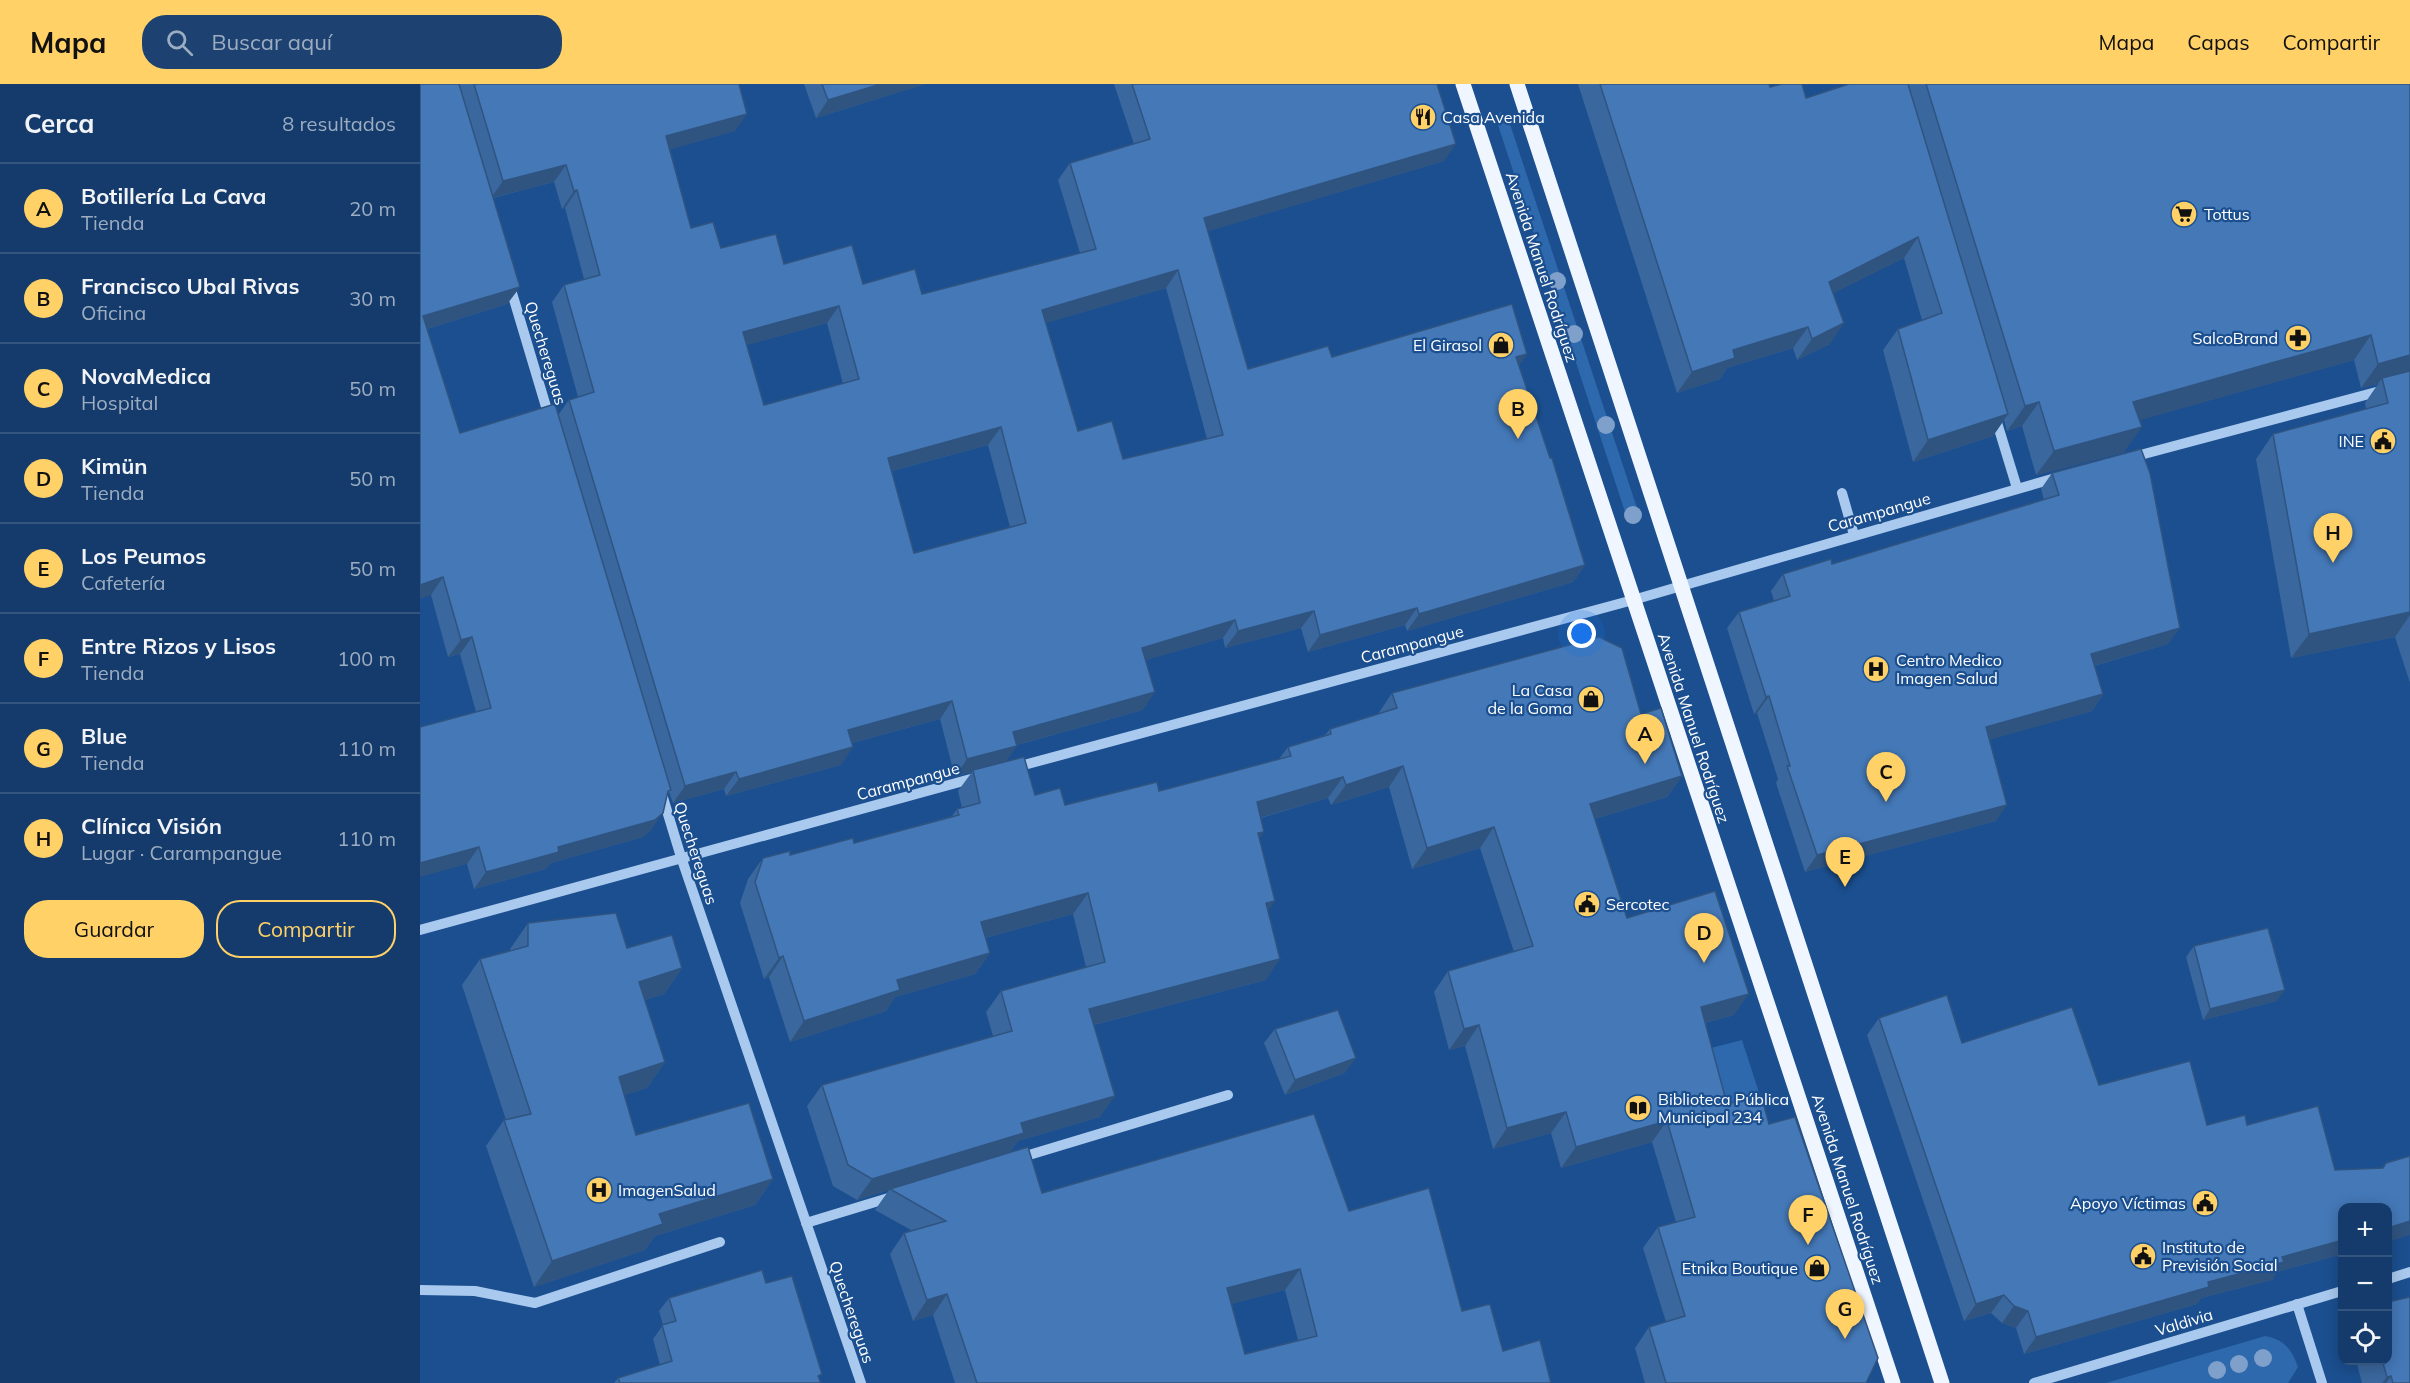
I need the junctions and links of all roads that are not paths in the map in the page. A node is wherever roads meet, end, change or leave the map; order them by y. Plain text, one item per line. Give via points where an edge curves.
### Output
1 (1517, 84) edge
2 (1467, 85) edge
3 (507, 277) edge
4 (2410, 383) edge
5 (1991, 402) edge
6 (555, 437) edge
7 (2121, 460) edge
8 (2075, 472) edge
9 (2017, 488) junction
10 (1842, 493) dead end
11 (1854, 535) junction
12 (1681, 586) junction
13 (1633, 600) junction
14 (1003, 770) edge
15 (992, 773) edge
16 (657, 778) edge
17 (681, 858) junction
18 (420, 930) edge
19 (1228, 1095) dead end
20 (1011, 1161) edge
21 (909, 1192) edge
22 (806, 1223) junction
23 (720, 1242) dead end
24 (2410, 1272) edge
25 (2392, 1278) edge
26 (420, 1290) edge
27 (2338, 1293) edge
28 (2297, 1304) junction
29 (861, 1383) edge
30 (1893, 1383) edge
31 (1942, 1383) edge
32 (2034, 1383) edge
33 (2322, 1383) edge

1 - 12 main road, Avenida Manuel Rodríguez
2 - 13 main road, Avenida Manuel Rodríguez
3 - 6 street, Quechereguas
4 - 7 street
5 - 9 street
8 - 9 street, Carampangue
9 - 11 street, Carampangue
10 - 11 street
11 - 12 street, Carampangue
12 - 13 street, Carampangue
12 - 31 main road, Avenida Manuel Rodríguez
13 - 14 street, Carampangue
13 - 30 main road, Avenida Manuel Rodríguez
15 - 17 street, Carampangue
16 - 17 street, Quechereguas
17 - 18 street, Carampangue
17 - 22 street, Quechereguas
19 - 20 street
21 - 22 street
22 - 29 street, Quechereguas
23 - 26 street via 535,1303 476,1291
24 - 25 street
27 - 28 street, Valdivia
28 - 32 street, Valdivia
28 - 33 street

